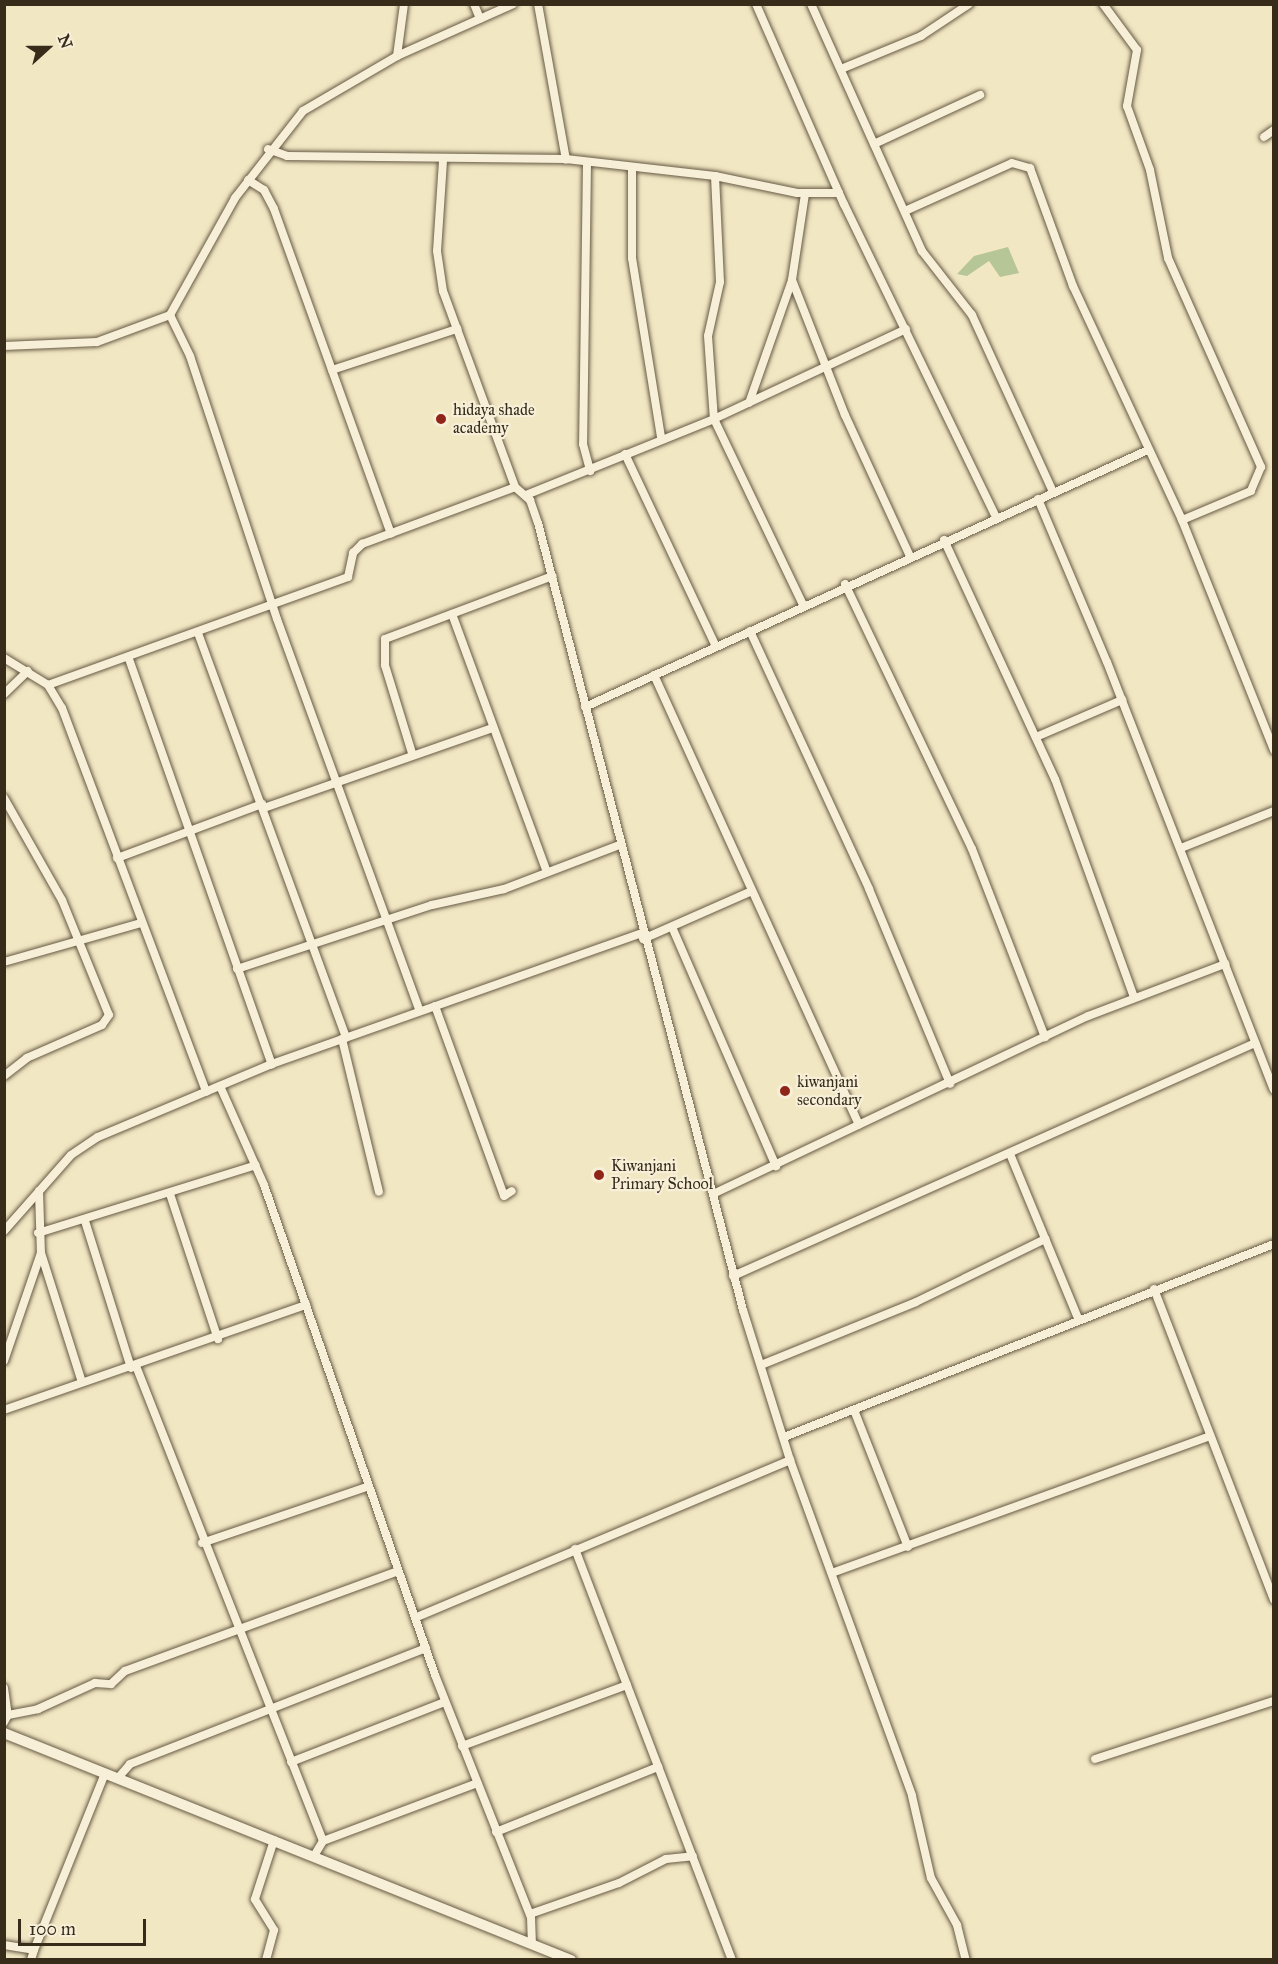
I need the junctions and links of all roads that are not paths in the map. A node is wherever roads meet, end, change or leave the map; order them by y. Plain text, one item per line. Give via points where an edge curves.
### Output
1 (404, 4) edge
2 (474, 4) edge
3 (513, 4) edge
4 (538, 4) edge
5 (756, 4) edge
6 (811, 4) edge
7 (969, 4) edge
8 (1103, 4) edge
9 (480, 19) junction
10 (397, 56) junction
11 (841, 69) junction
12 (980, 96) dead end
13 (1274, 130) edge
14 (1264, 137) dead end
15 (874, 144) junction
16 (268, 149) junction
17 (566, 159) junction
18 (443, 160) junction
19 (587, 164) junction
20 (632, 169) junction
21 (715, 176) junction
22 (248, 180) junction
23 (839, 193) junction
24 (805, 194) junction
25 (905, 211) junction
26 (792, 280) junction
27 (170, 315) junction
28 (457, 329) junction
29 (906, 329) junction
30 (4, 346) edge
31 (826, 366) junction
32 (332, 370) junction
33 (749, 403) junction
34 (714, 419) junction
35 (661, 438) junction
36 (1148, 450) junction
37 (625, 454) junction
38 (590, 471) junction
39 (515, 487) junction
40 (1053, 492) junction
41 (526, 495) junction
42 (1038, 499) junction
43 (996, 517) junction
44 (1182, 520) junction
45 (391, 534) junction
46 (944, 540) junction
47 (910, 556) junction
48 (553, 576) junction
49 (844, 584) junction
50 (272, 605) junction
51 (803, 605) junction
52 (452, 614) junction
53 (750, 631) junction
54 (198, 633) junction
55 (715, 644) junction
56 (4, 658) edge
57 (129, 659) junction
58 (28, 671) junction
59 (654, 675) junction
60 (48, 685) junction
61 (4, 694) edge
62 (1122, 700) junction
63 (585, 707) junction
64 (493, 728) junction
65 (1036, 737) junction
66 (1274, 750) edge
67 (412, 753) junction
68 (336, 779) junction
69 (4, 798) edge
70 (263, 806) junction
71 (1274, 811) edge
72 (190, 833) junction
73 (619, 845) junction
74 (1181, 848) junction
75 (117, 858) junction
76 (547, 872) junction
77 (752, 891) junction
78 (385, 921) junction
79 (141, 923) junction
80 (672, 927) junction
81 (642, 936) junction
82 (80, 939) junction
83 (313, 946) junction
84 (4, 963) edge
85 (1225, 964) junction
86 (237, 969) junction
87 (1134, 997) junction
88 (435, 1006) junction
89 (419, 1009) junction
90 (1045, 1037) junction
91 (344, 1038) junction
92 (1255, 1043) junction
93 (272, 1064) junction
94 (4, 1076) edge
95 (950, 1084) junction
96 (220, 1086) junction
97 (1274, 1090) edge
98 (206, 1092) junction
99 (859, 1125) junction
100 (1010, 1154) junction
101 (256, 1165) junction
102 (776, 1166) junction
103 (39, 1191) junction
104 (513, 1191) dead end
105 (379, 1192) dead end
106 (170, 1194) junction
107 (713, 1194) junction
108 (85, 1221) junction
109 (4, 1231) edge
110 (38, 1233) junction
111 (1045, 1239) junction
112 (1274, 1244) edge
113 (41, 1253) junction
114 (733, 1276) junction
115 (1154, 1289) junction
116 (306, 1305) junction
117 (1078, 1318) junction
118 (218, 1339) junction
119 (4, 1361) edge
120 (761, 1365) junction
121 (133, 1367) junction
122 (82, 1382) junction
123 (4, 1410) edge
124 (854, 1410) junction
125 (1210, 1436) junction
126 (784, 1437) junction
127 (790, 1460) junction
128 (369, 1486) junction
129 (202, 1543) junction
130 (908, 1547) junction
131 (574, 1549) junction
132 (398, 1571) junction
133 (832, 1573) junction
134 (1274, 1600) edge
135 (417, 1617) junction
136 (238, 1630) junction
137 (426, 1648) junction
138 (627, 1685) junction
139 (4, 1688) edge
140 (1274, 1701) edge
141 (446, 1702) junction
142 (270, 1709) junction
143 (6, 1719) edge
144 (4, 1733) edge
145 (462, 1746) junction
146 (1095, 1759) dead end
147 (291, 1762) junction
148 (658, 1767) junction
149 (105, 1773) junction
150 (118, 1778) junction
151 (477, 1783) junction
152 (496, 1832) junction
153 (274, 1840) junction
154 (323, 1841) junction
155 (314, 1856) junction
156 (693, 1856) junction
157 (530, 1914) junction
158 (532, 1944) junction
159 (4, 1945) edge
160 (33, 1955) edge
161 (551, 1956) edge
162 (266, 1959) edge
163 (571, 1959) edge
164 (732, 1959) edge
165 (966, 1959) edge

1 - 10 street
2 - 9 street
3 - 9 street
4 - 17 street
5 - 23 street
6 - 11 street
7 - 11 street via 921,36
8 - 44 street via 1137,50 1127,106 1150,170 1168,258 1262,467 1251,491
9 - 10 street
10 - 16 street via 311,105
11 - 15 street
12 - 15 street
13 - 14 street
15 - 25 street
16 - 18 street via 287,156
16 - 22 street
17 - 18 street
17 - 19 street
18 - 28 street via 437,263
19 - 20 street
19 - 38 street via 583,444
20 - 21 street
20 - 35 street via 632,258
21 - 24 street
21 - 34 street via 720,282 708,336
22 - 27 street
22 - 32 street via 264,190 274,209
23 - 24 street
23 - 29 street
24 - 26 street
25 - 36 street via 1012,163 1030,168 1072,286
25 - 40 street via 928,262 976,322
26 - 31 street
26 - 33 street
27 - 30 street via 97,342
27 - 50 street via 190,356
28 - 32 street
28 - 39 street
29 - 31 street
29 - 43 street
31 - 33 street
31 - 47 street
32 - 45 street
33 - 34 street
34 - 35 street
34 - 51 street
35 - 37 street
36 - 40 street
36 - 44 street
37 - 38 street
37 - 55 street
38 - 41 street
39 - 41 street
39 - 45 street
40 - 42 street
41 - 48 street
42 - 43 street
42 - 62 street
43 - 46 street
44 - 66 street
45 - 50 street via 356,549 348,577
46 - 47 street
46 - 65 street
47 - 49 street
48 - 52 street
48 - 63 street
49 - 51 street
49 - 90 street via 972,849
50 - 54 street
50 - 68 street
51 - 53 street
52 - 64 street
52 - 67 street via 384,641 385,665
53 - 55 street
53 - 95 street via 869,889
54 - 57 street
54 - 70 street
55 - 59 street
56 - 58 street
57 - 60 street
57 - 72 street
58 - 60 street
58 - 61 street
59 - 63 street
59 - 77 street
60 - 75 street via 73,735
62 - 65 street
62 - 74 street
63 - 73 street
64 - 67 street
64 - 76 street
65 - 87 street
67 - 68 street
68 - 70 street
68 - 78 street
69 - 82 street
70 - 72 street
70 - 83 street
71 - 74 street
72 - 75 street
72 - 86 street
73 - 76 street
73 - 81 street
74 - 85 street
75 - 79 street
76 - 78 street
77 - 80 street
77 - 99 street
78 - 83 street
78 - 89 street
79 - 82 street
79 - 98 street
80 - 81 street
80 - 102 street
81 - 88 street
81 - 107 street
82 - 84 street
82 - 94 street via 107,1019 19,1062
83 - 86 street
83 - 91 street
85 - 87 street
85 - 92 street
86 - 93 street
87 - 90 street
88 - 89 street
88 - 104 street via 504,1196
89 - 91 street
90 - 95 street
91 - 93 street
91 - 105 street
92 - 97 street
92 - 100 street
93 - 96 street
95 - 99 street
96 - 98 street
96 - 101 street
98 - 103 street via 86,1144
99 - 102 street
100 - 111 street
100 - 114 street
101 - 106 street
101 - 116 street
102 - 107 street
103 - 109 street
103 - 110 street
106 - 108 street
106 - 118 street
107 - 114 street
108 - 110 street
108 - 121 street
110 - 113 street
111 - 117 street
111 - 120 street via 916,1302
112 - 115 street
113 - 119 street
113 - 122 street
114 - 120 street
115 - 117 street
115 - 125 street
116 - 118 street
116 - 128 street
117 - 124 street
118 - 121 street
120 - 126 street
121 - 122 street
121 - 129 street
122 - 123 street
124 - 126 street
124 - 130 street
125 - 130 street
125 - 134 street
126 - 127 street
127 - 131 street
127 - 133 street
128 - 129 street
128 - 132 street
129 - 136 street
130 - 133 street
131 - 135 street
131 - 138 street
132 - 135 street
132 - 136 street
133 - 165 street via 912,1796 931,1878 957,1925
135 - 137 street
136 - 142 street
136 - 143 street via 125,1671 111,1684 94,1683
137 - 141 street
137 - 142 street
138 - 145 street
138 - 148 street
139 - 143 street
140 - 146 street
141 - 145 street
141 - 147 street
142 - 147 street
142 - 150 street via 130,1764
144 - 149 street
145 - 151 street
147 - 154 street
148 - 152 street
148 - 156 street
149 - 150 street
149 - 160 street
150 - 153 street
151 - 152 street
151 - 154 street
152 - 157 street
153 - 155 street
153 - 162 street via 255,1899 274,1930
154 - 155 street
155 - 158 street
156 - 157 street via 666,1858 619,1883
156 - 164 street
157 - 158 street
158 - 161 street
159 - 160 street
161 - 163 street

